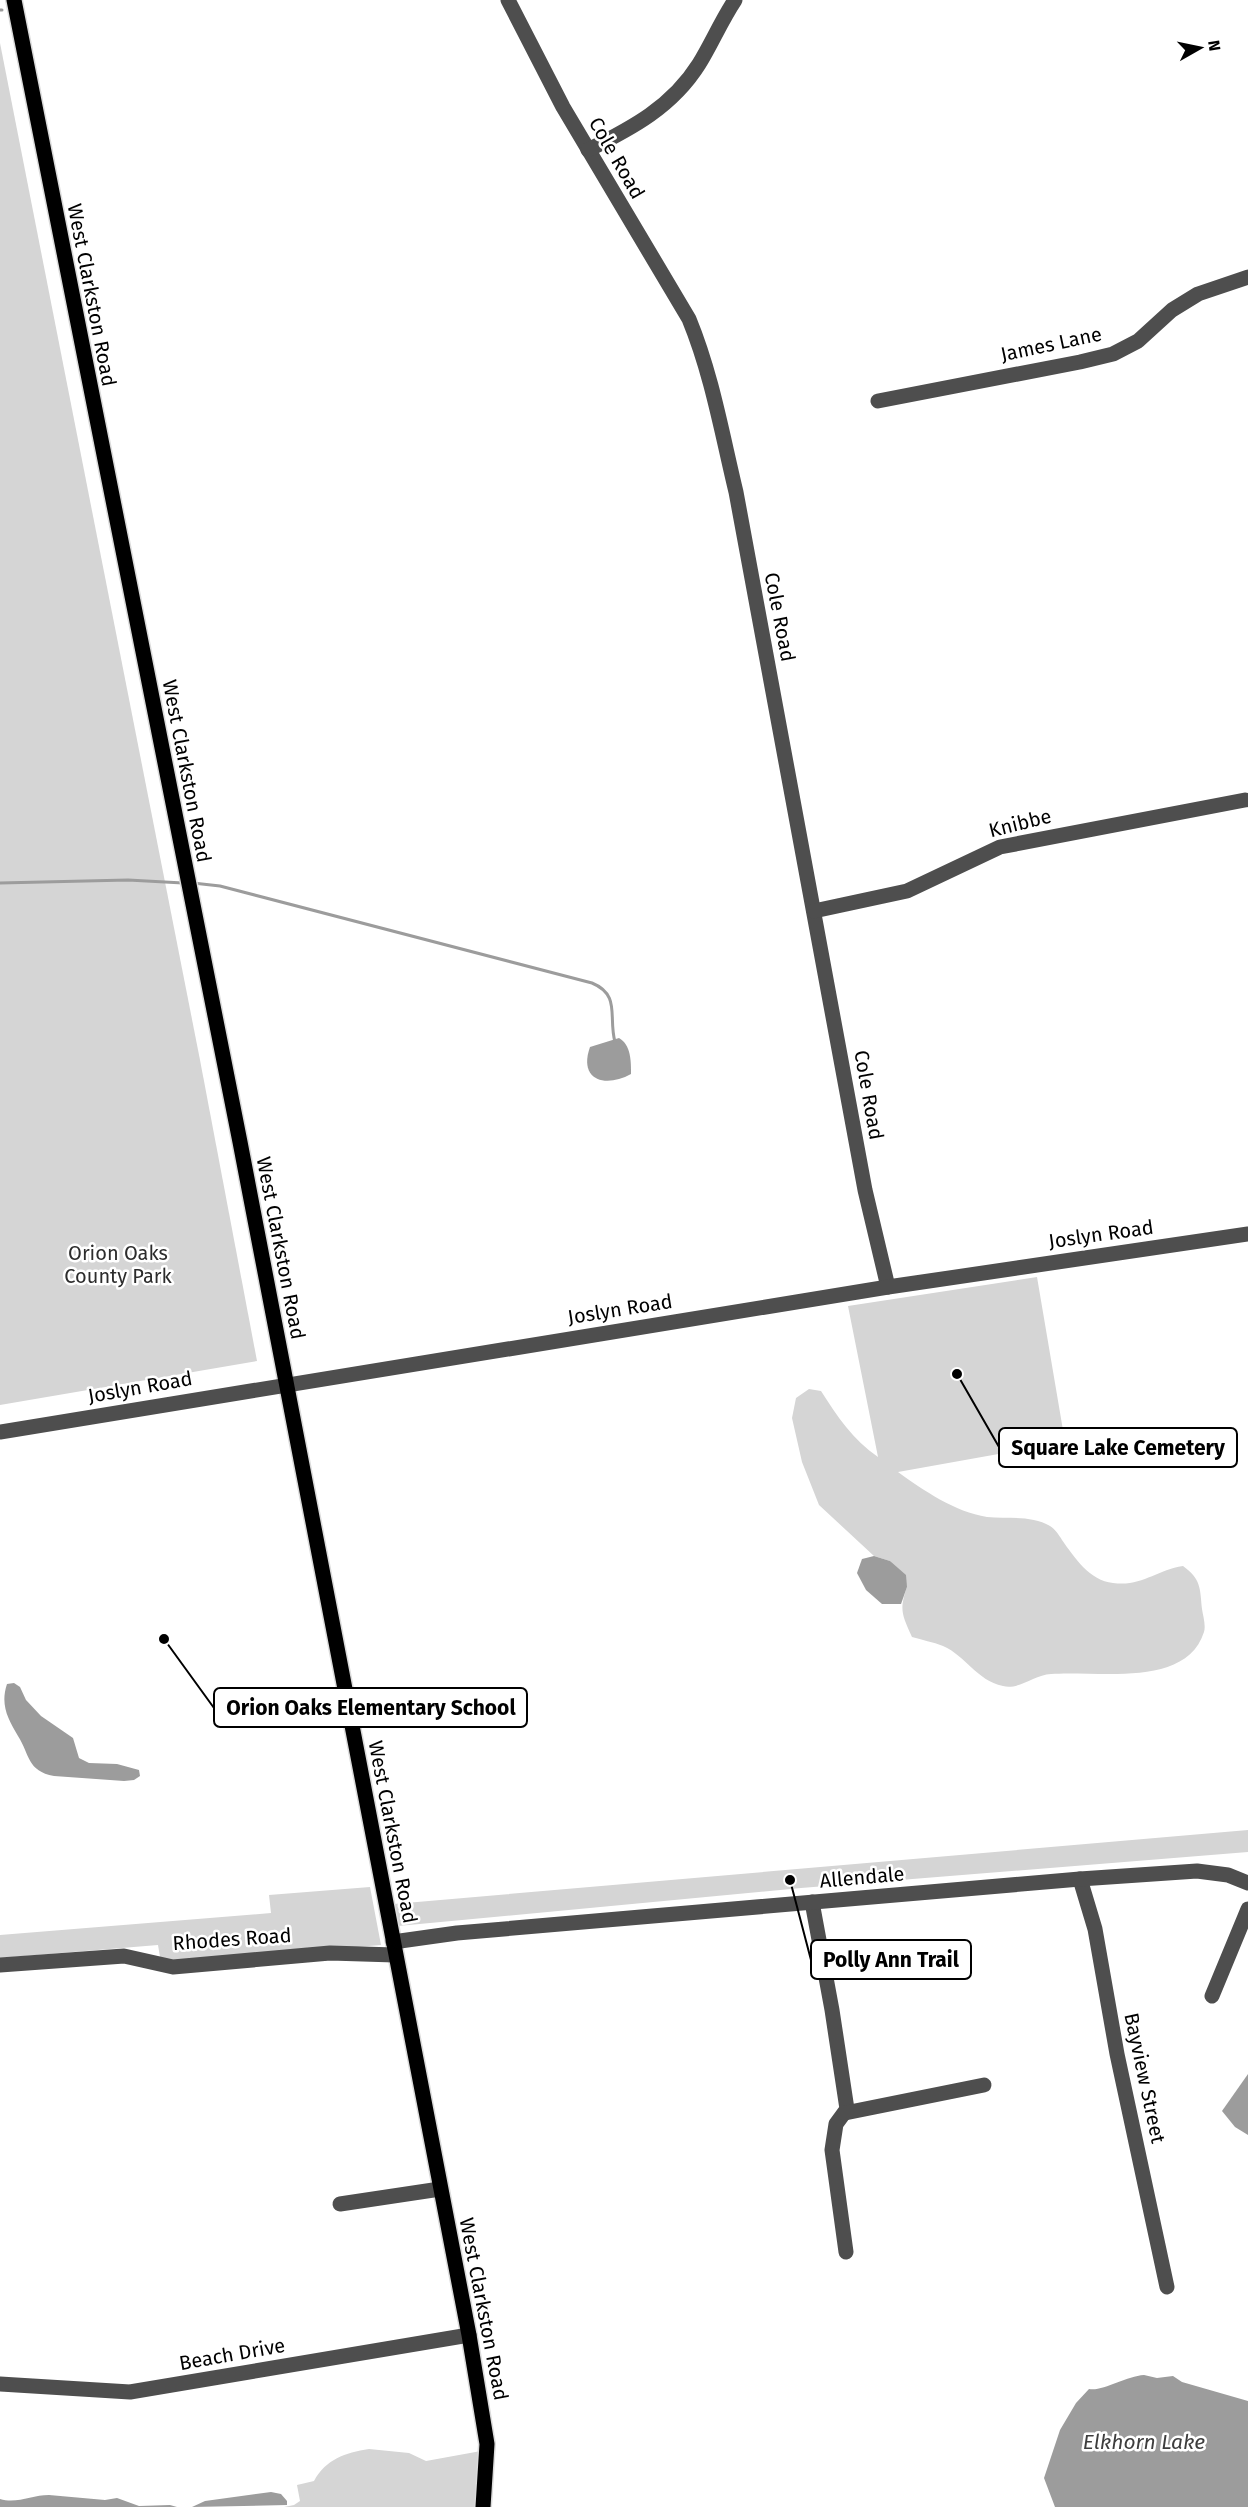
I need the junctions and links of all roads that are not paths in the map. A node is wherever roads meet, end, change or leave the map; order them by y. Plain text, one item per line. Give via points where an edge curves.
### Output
1 (14, 0) edge
2 (508, 0) edge
3 (735, 0) edge
4 (588, 150) junction
5 (1248, 277) edge
6 (878, 401) dead end
7 (1245, 800) dead end
8 (814, 911) junction
9 (1248, 1234) edge
10 (888, 1287) junction
11 (285, 1384) junction
12 (0, 1432) edge
13 (1080, 1879) junction
14 (1248, 1883) edge
15 (812, 1902) junction
16 (1248, 1909) edge
17 (394, 1948) junction
18 (0, 1965) edge
19 (1212, 1996) dead end
20 (984, 2085) dead end
21 (845, 2114) junction
22 (440, 2189) junction
23 (339, 2204) dead end
24 (846, 2252) dead end
25 (1167, 2288) dead end
26 (469, 2335) junction
27 (0, 2384) edge
28 (483, 2507) edge

1 - 11 main road, West Clarkston Road
2 - 4 street, Cole Road
3 - 4 street via 699,63 670,100 640,124
4 - 8 street, Cole Road via 689,319 701,348 736,492
5 - 6 street, James Lane via 1198,294 1172,310 1138,341 1113,354
7 - 8 street, Knibbe via 1000,847 907,891
8 - 10 street, Cole Road via 865,1190
9 - 10 street, Joslyn Road
10 - 11 street, Joslyn Road
11 - 12 street, Joslyn Road
11 - 17 main road, West Clarkston Road
13 - 14 street, Allendale via 1197,1871 1228,1875
13 - 15 street, Allendale
13 - 25 street, Bayview Street via 1095,1929 1117,2054
15 - 17 street, Allendale via 457,1934
15 - 21 street via 832,2010
16 - 19 street
17 - 18 street, Rhodes Road via 173,1967 124,1956
17 - 22 main road, West Clarkston Road
20 - 21 street
21 - 24 street via 836,2124 832,2150
22 - 23 street
22 - 26 main road, West Clarkston Road
26 - 27 street, Beach Drive via 130,2392
26 - 28 main road, West Clarkston Road via 487,2445

